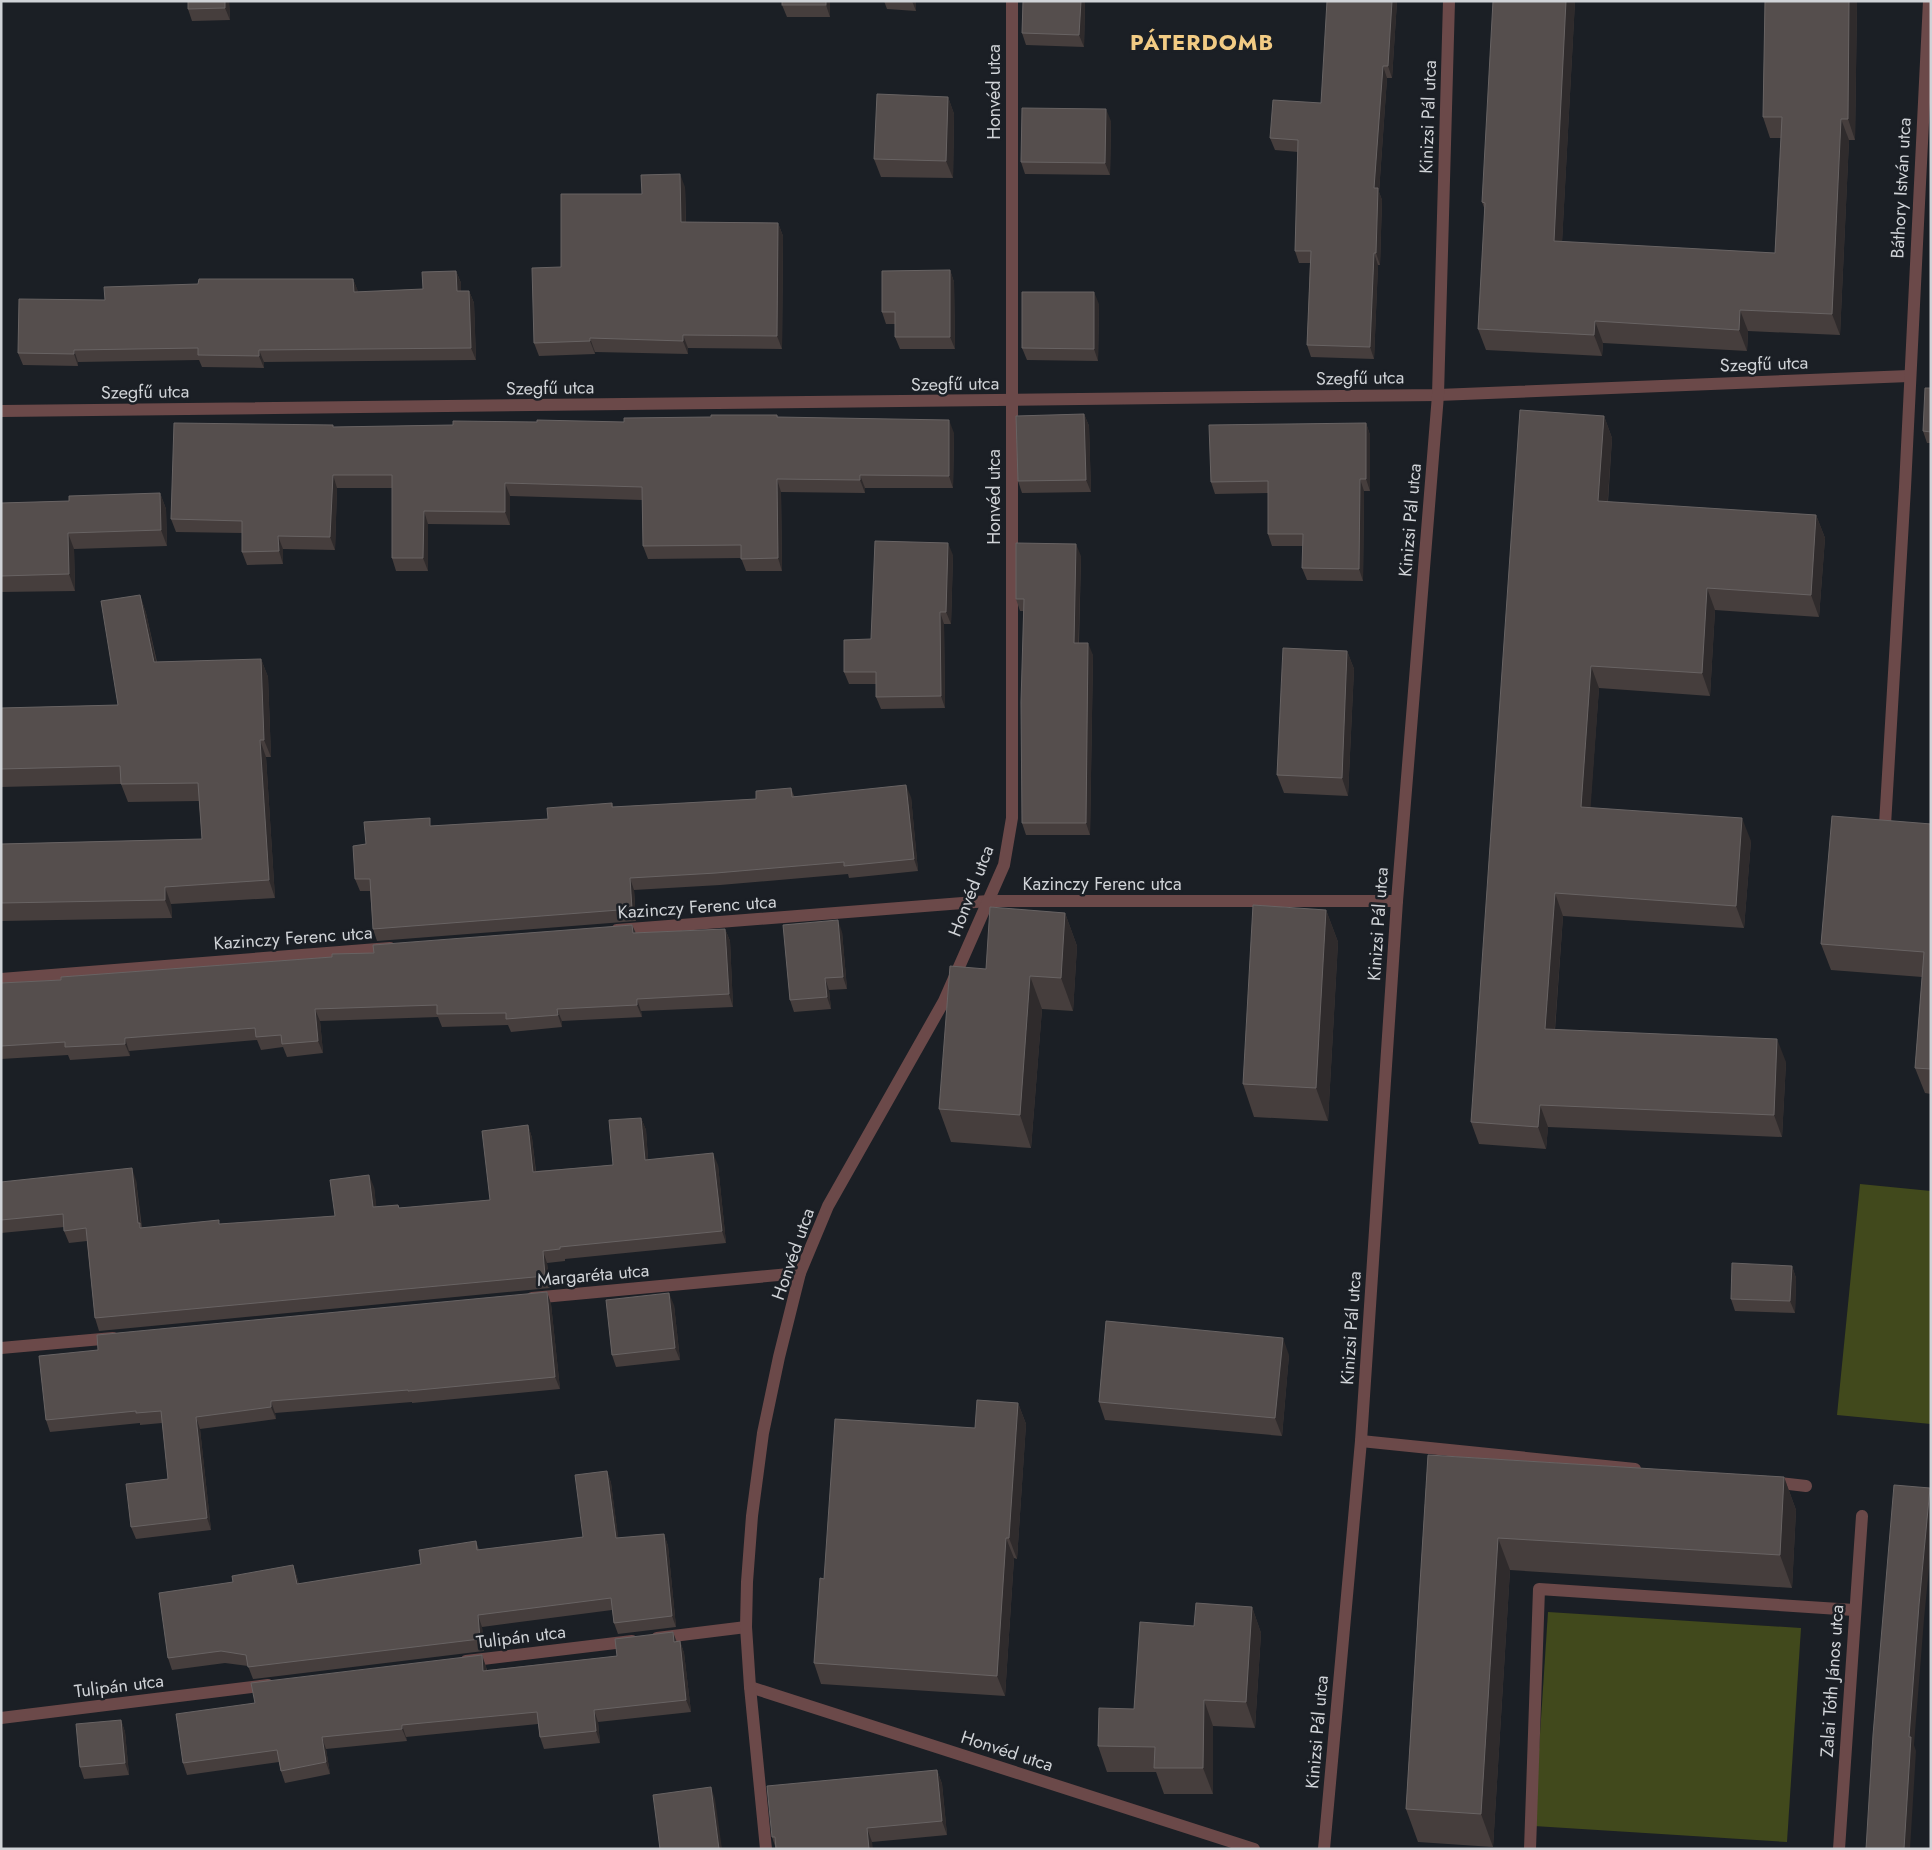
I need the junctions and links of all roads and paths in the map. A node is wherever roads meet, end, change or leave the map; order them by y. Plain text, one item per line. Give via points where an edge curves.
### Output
1 (1012, 1) edge
2 (1449, 1) edge
3 (1929, 1) edge
4 (1909, 376) junction
5 (1438, 395) junction
6 (1011, 400) junction
7 (1, 411) edge
8 (1885, 825) edge
9 (988, 901) junction
10 (1397, 901) junction
11 (603, 931) edge
12 (406, 947) edge
13 (1, 978) edge
14 (800, 1273) junction
15 (524, 1299) edge
16 (130, 1336) edge
17 (1, 1348) edge
18 (1361, 1441) junction
19 (1648, 1470) edge
20 (1757, 1481) edge
21 (1806, 1486) dead end
22 (1862, 1516) dead end
23 (1854, 1610) junction
24 (746, 1627) junction
25 (452, 1663) edge
26 (276, 1684) edge
27 (750, 1687) junction
28 (1, 1718) edge
29 (766, 1849) edge
30 (1254, 1849) edge
31 (1324, 1849) edge
32 (1530, 1849) edge
33 (1839, 1849) edge

1 - 6 street, Honvéd utca
2 - 5 street, Kinizsi Pál utca
3 - 4 street, Báthory István utca
4 - 5 street, Szegfű utca
4 - 8 street, Báthory István utca
5 - 6 street, Szegfű utca
5 - 10 street, Kinizsi Pál utca
6 - 7 street, Szegfű utca
6 - 9 street, Honvéd utca via 1012,818 1004,864
9 - 10 street, Kazinczy Ferenc utca
9 - 11 street, Kazinczy Ferenc utca
9 - 14 street, Honvéd utca via 944,1001 828,1206
10 - 18 street, Kinizsi Pál utca
12 - 13 street, Kazinczy Ferenc utca
14 - 15 street, Margaréta utca
14 - 24 street, Honvéd utca via 763,1433 752,1516
16 - 17 street
18 - 19 street
18 - 31 street, Kinizsi Pál utca
20 - 21 street
22 - 23 street, Zalai Tóth János utca
23 - 32 street via 1539,1589
23 - 33 street, Zalai Tóth János utca
24 - 25 street, Tulipán utca
24 - 27 street, Honvéd utca
26 - 28 street, Tulipán utca
27 - 29 street, Honvéd utca
27 - 30 street, Honvéd utca

